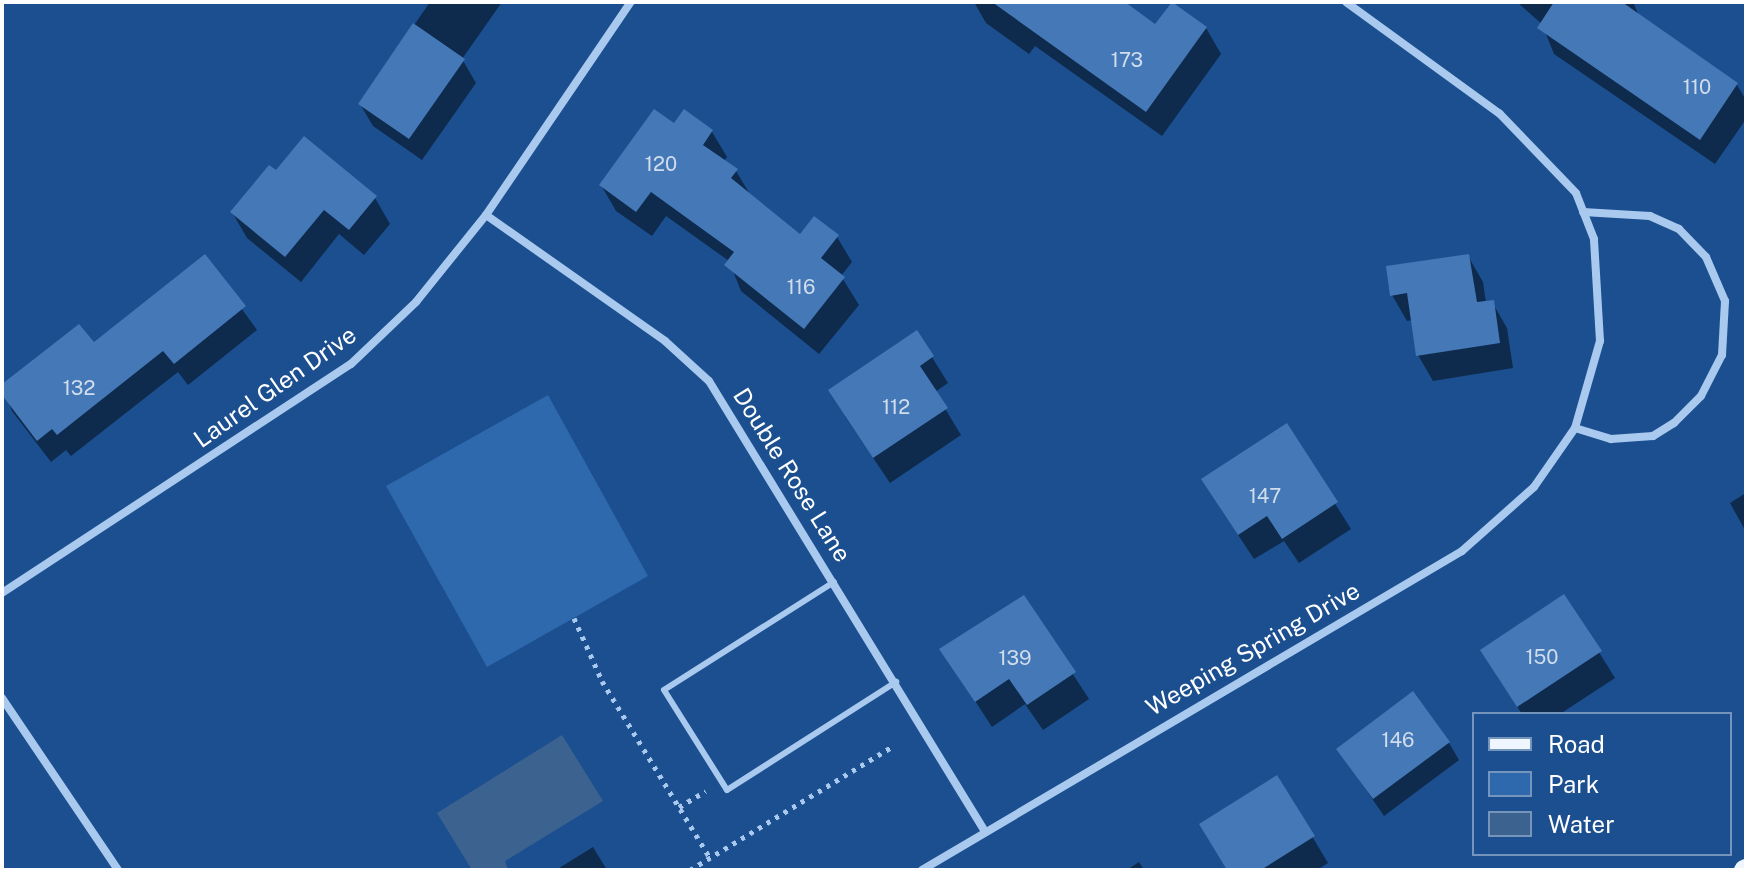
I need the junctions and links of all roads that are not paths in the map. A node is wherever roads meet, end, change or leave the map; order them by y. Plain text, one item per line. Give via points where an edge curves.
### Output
1 (631, 2) edge
2 (1346, 2) edge
3 (1583, 212) junction
4 (486, 215) junction
5 (1575, 428) junction
6 (835, 581) junction
7 (2, 593) edge
8 (896, 682) junction
9 (2, 698) edge
10 (984, 830) junction
11 (118, 870) edge
12 (922, 870) edge

1 - 4 street, Laurel Glen Drive
2 - 3 street, Weeping Spring Drive via 1500,114 1576,193
3 - 5 street, Weeping Spring Drive via 1594,239 1600,341
3 - 5 street via 1650,216 1679,229 1706,257 1725,301 1722,355 1701,396 1674,423 1653,436 1611,439
4 - 6 street, Double Rose Lane via 665,341 709,381
4 - 7 street, Laurel Glen Drive via 416,302 351,364
5 - 10 street, Weeping Spring Drive via 1534,487 1462,551
6 - 8 street, Double Rose Lane
6 - 8 lane via 664,690 727,790
8 - 10 street, Double Rose Lane
9 - 11 street
10 - 12 street, Weeping Spring Drive

